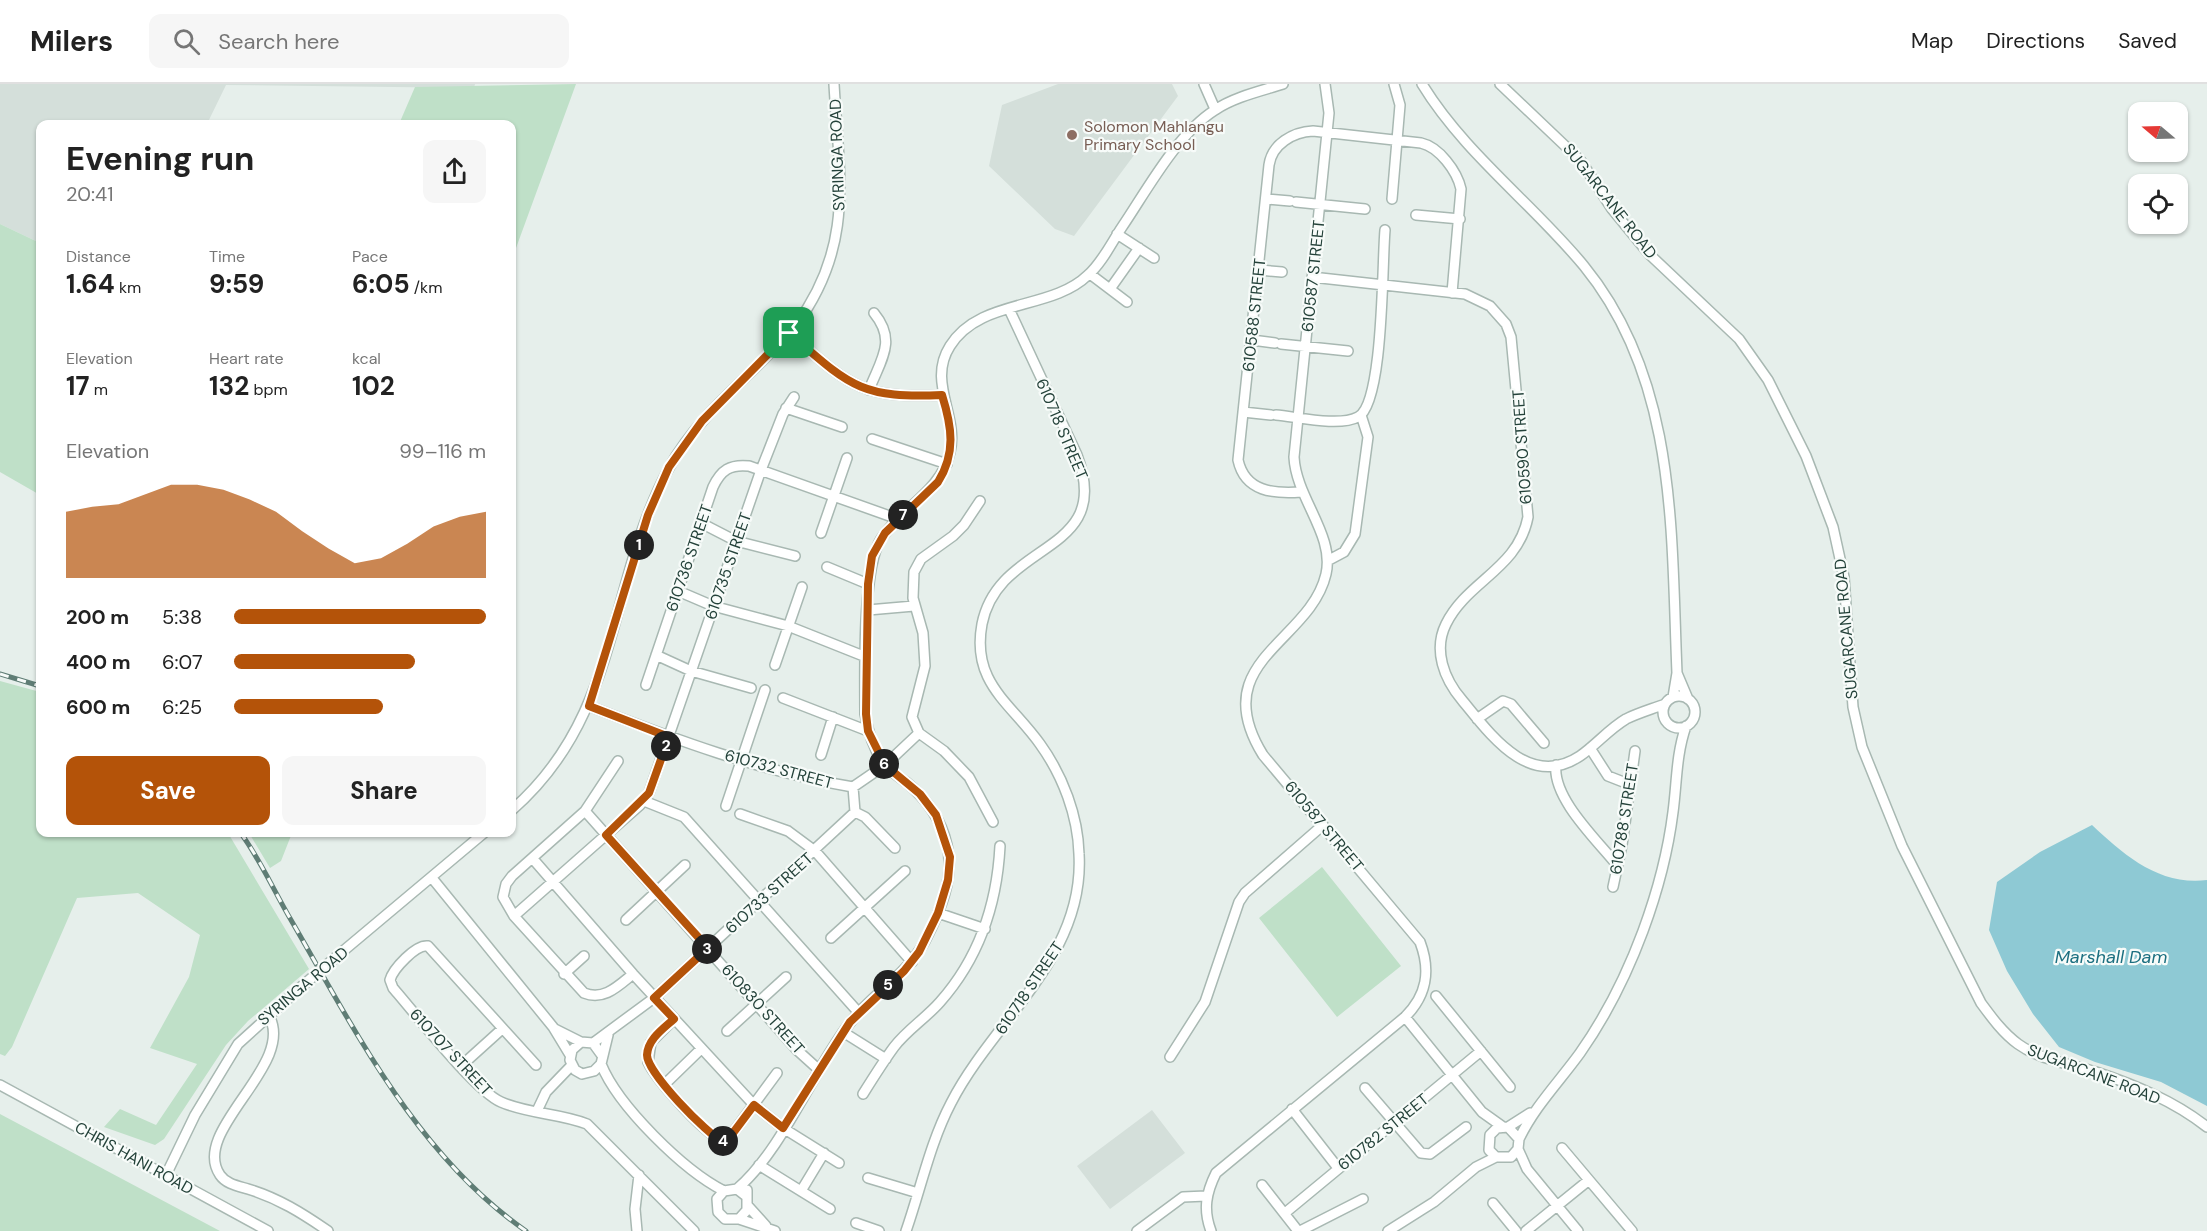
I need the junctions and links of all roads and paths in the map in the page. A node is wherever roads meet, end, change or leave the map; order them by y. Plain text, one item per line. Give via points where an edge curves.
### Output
1 (834, 84) edge
2 (1204, 84) edge
3 (1282, 84) edge
4 (1325, 84) edge
5 (1394, 84) edge
6 (1422, 84) edge
7 (1500, 84) edge
8 (1215, 109) junction
9 (1326, 133) junction
10 (1397, 141) junction
11 (1266, 199) junction
12 (1392, 199) dead end
13 (1320, 205) junction
14 (1365, 209) dead end
15 (1416, 214) dead end
16 (1460, 219) junction
17 (1384, 230) dead end
18 (1117, 234) junction
19 (1139, 248) junction
20 (1154, 258) dead end
21 (1259, 270) junction
22 (1282, 272) dead end
23 (1089, 274) junction
24 (1312, 277) junction
25 (1381, 285) junction
26 (1110, 289) junction
27 (1452, 293) junction
28 (1127, 302) dead end
29 (1009, 309) junction
30 (874, 313) dead end
31 (789, 333) junction
32 (1251, 340) junction
33 (1305, 347) junction
34 (1348, 351) dead end
35 (869, 390) junction
36 (942, 395) junction
37 (794, 397) dead end
38 (786, 408) junction
39 (1243, 412) junction
40 (1361, 415) junction
41 (1298, 417) junction
42 (842, 428) dead end
43 (872, 439) dead end
44 (847, 458) dead end
45 (947, 464) junction
46 (761, 470) junction
47 (1301, 492) junction
48 (834, 496) junction
49 (980, 501) dead end
50 (898, 519) junction
51 (700, 523) junction
52 (821, 533) dead end
53 (736, 541) junction
54 (795, 556) dead end
55 (1329, 560) junction
56 (827, 567) dead end
57 (868, 584) junction
58 (802, 587) dead end
59 (678, 591) junction
60 (713, 606) junction
61 (914, 606) junction
62 (868, 610) junction
63 (788, 626) junction
64 (656, 655) junction
65 (866, 657) junction
66 (775, 665) dead end
67 (691, 671) junction
68 (1677, 673) junction
69 (646, 686) dead end
70 (751, 688) dead end
71 (765, 690) dead end
72 (1673, 697) junction
73 (783, 698) dead end
74 (1688, 699) junction
75 (1665, 704) junction
76 (589, 706) junction
77 (1640, 715) junction
78 (833, 717) junction
79 (1477, 719) junction
80 (1668, 723) junction
81 (1686, 726) junction
82 (868, 731) junction
83 (919, 734) junction
84 (669, 737) junction
85 (1544, 743) dead end
86 (1590, 748) junction
87 (1678, 749) junction
88 (1635, 751) dead end
89 (821, 755) dead end
90 (741, 759) junction
91 (618, 761) dead end
92 (885, 765) junction
93 (1556, 765) junction
94 (1630, 785) junction
95 (852, 787) junction
96 (644, 801) junction
97 (516, 806) edge
98 (726, 806) dead end
99 (585, 811) junction
100 (855, 812) junction
101 (740, 814) dead end
102 (993, 822) dead end
103 (1323, 825) junction
104 (606, 835) junction
105 (479, 837) edge
106 (1000, 846) dead end
107 (895, 848) dead end
108 (815, 851) junction
109 (533, 859) junction
110 (686, 865) dead end
111 (1617, 865) junction
112 (905, 871) dead end
113 (432, 878) junction
114 (553, 882) junction
115 (1612, 887) dead end
116 (658, 891) junction
117 (760, 900) junction
118 (864, 907) junction
119 (938, 913) junction
120 (514, 916) junction
121 (626, 920) dead end
122 (984, 929) junction
123 (831, 938) dead end
124 (708, 948) junction
125 (584, 956) dead end
126 (912, 962) junction
127 (564, 974) junction
128 (633, 974) junction
129 (786, 977) dead end
130 (1436, 996) dead end
131 (654, 998) junction
132 (756, 1003) junction
133 (859, 1013) junction
134 (268, 1014) junction
135 (1405, 1017) junction
136 (674, 1019) junction
137 (553, 1027) junction
138 (502, 1029) junction
139 (727, 1031) dead end
140 (843, 1032) junction
141 (608, 1035) junction
142 (581, 1042) junction
143 (593, 1043) junction
144 (701, 1049) junction
145 (1481, 1051) junction
146 (601, 1054) junction
147 (570, 1055) junction
148 (1170, 1057) dead end
149 (886, 1059) junction
150 (601, 1064) junction
151 (536, 1065) dead end
152 (462, 1066) junction
153 (571, 1066) junction
154 (818, 1069) junction
155 (777, 1073) dead end
156 (586, 1074) junction
157 (1452, 1074) junction
158 (561, 1078) junction
159 (665, 1084) junction
160 (0, 1085) edge
161 (611, 1086) junction
162 (1510, 1087) dead end
163 (1365, 1088) dead end
164 (863, 1094) dead end
165 (754, 1105) junction
166 (1292, 1109) junction
167 (537, 1111) junction
168 (1482, 1112) junction
169 (1532, 1112) junction
170 (1393, 1123) junction
171 (1466, 1127) dead end
172 (1505, 1127) junction
173 (2207, 1127) edge
174 (783, 1128) junction
175 (1490, 1134) junction
176 (1519, 1139) junction
177 (1488, 1145) junction
178 (1562, 1148) dead end
179 (1518, 1149) junction
180 (824, 1153) junction
181 (1501, 1158) junction
182 (839, 1163) dead end
183 (759, 1165) junction
184 (1476, 1167) junction
185 (1338, 1168) junction
186 (1527, 1169) junction
187 (166, 1175) junction
188 (639, 1175) junction
189 (752, 1176) junction
190 (868, 1178) dead end
191 (702, 1179) junction
192 (1589, 1180) junction
193 (1262, 1185) dead end
194 (737, 1189) junction
195 (724, 1191) junction
196 (801, 1191) junction
197 (918, 1194) junction
198 (746, 1196) junction
199 (1206, 1196) junction
200 (1363, 1199) dead end
201 (716, 1203) junction
202 (1493, 1203) dead end
203 (748, 1206) junction
204 (1557, 1206) junction
205 (830, 1209) dead end
206 (1285, 1212) junction
207 (739, 1218) junction
208 (856, 1223) dead end
209 (766, 1226) junction
210 (268, 1231) edge
211 (328, 1231) edge
212 (636, 1231) edge
213 (694, 1231) edge
214 (775, 1231) edge
215 (879, 1231) edge
216 (906, 1231) edge
217 (1137, 1231) edge
218 (1211, 1231) edge
219 (1299, 1231) edge
220 (1388, 1231) edge
221 (1516, 1231) edge
222 (1526, 1231) edge
223 (1578, 1231) edge
224 (1632, 1231) edge

1 - 31 street, SYRINGA ROAD via 842,197 840,223 827,270 807,311
2 - 8 street
3 - 8 street
4 - 9 street, 610587 STREET via 1329,113
5 - 10 street via 1400,105
6 - 68 street via 1455,129 1586,268 1610,302 1633,346 1655,411 1664,456
7 - 173 street, SUGARCANE ROAD via 1581,161 1612,209 1642,245 1740,339 1768,380 1806,456 1833,527 1844,577 1853,707 1862,747 1902,846 1981,1003 2020,1045 2047,1058 2144,1090 2184,1110
8 - 18 street via 1178,146
9 - 10 street, 610588 STREET
9 - 11 street, 610588 STREET via 1295,133 1279,146 1270,158
9 - 13 street, 610587 STREET
10 - 12 street
10 - 16 street, 610588 STREET via 1428,145 1439,153 1460,183
11 - 13 street, 610587 STREET
11 - 21 street, 610588 STREET
13 - 14 street
13 - 24 street, 610587 STREET
15 - 16 street
16 - 27 street, 610588 STREET
17 - 25 street
18 - 19 street
18 - 23 street
19 - 20 street
19 - 26 street
21 - 22 street
21 - 32 street, 610588 STREET
23 - 26 street
23 - 29 street via 1059,292
24 - 25 street, 610590 STREET
24 - 33 street, 610587 STREET
25 - 27 street, 610590 STREET
25 - 40 street via 1375,379
26 - 28 street
27 - 79 street, 610590 STREET via 1475,297 1490,306 1506,324 1511,337 1528,517 1519,544 1459,605 1442,637 1442,663 1448,681
29 - 36 street via 968,326 950,346 941,370
29 - 197 street, 610718 STREET via 1077,455 1086,494 1079,517 1066,533 1008,574 999,587 983,621 981,652 991,685 1041,746 1068,798 1080,854 1078,891 1052,959 952,1101
30 - 35 street via 885,326 887,339
31 - 35 street via 838,375
31 - 76 street, SYRINGA ROAD via 702,421 669,467 648,515
32 - 33 street, 610587 STREET
32 - 39 street, 610588 STREET
33 - 34 street
33 - 41 street, 610587 STREET
35 - 36 street via 903,397
36 - 45 street via 952,437
37 - 38 street, 610735 STREET
38 - 42 street
38 - 46 street, 610735 STREET
39 - 41 street
39 - 47 street, 610588 STREET via 1238,460 1250,482 1266,492
40 - 41 street via 1339,421
40 - 55 street via 1368,437 1355,534 1344,552
41 - 47 street, 610587 STREET via 1294,458
43 - 45 street
44 - 48 street
45 - 50 street via 938,482
46 - 48 street, 610736 STREET
46 - 51 street, 610736 STREET via 736,464 725,469 713,487
46 - 53 street, 610735 STREET
47 - 55 street, 610587 STREET via 1322,535
48 - 50 street, 610736 STREET
48 - 52 street
49 - 61 street via 954,536 916,565 912,582
50 - 57 street via 872,556
51 - 53 street
51 - 59 street, 610736 STREET
53 - 54 street
53 - 60 street, 610735 STREET
55 - 103 street, 610587 STREET via 1322,589 1313,604 1266,652 1255,671 1248,693 1247,716 1263,755
56 - 57 street
57 - 62 street
58 - 63 street
59 - 60 street
59 - 64 street, 610736 STREET
60 - 63 street
60 - 67 street, 610735 STREET
61 - 62 street
61 - 83 street via 924,640 922,682 912,710
62 - 65 street
63 - 65 street
63 - 66 street
64 - 67 street
64 - 69 street, 610736 STREET
65 - 82 street
67 - 70 street
67 - 84 street, 610735 STREET
68 - 72 street
68 - 74 street
71 - 90 street
72 - 74 street
72 - 75 street
73 - 78 street
74 - 81 street via 1695,713
75 - 77 street
75 - 80 street
76 - 84 street, 610732 STREET
76 - 97 street, SYRINGA ROAD via 558,761
77 - 80 street
77 - 86 street via 1616,727
78 - 82 street
78 - 89 street
79 - 85 street via 1503,701 1511,704
79 - 93 street, 610590 STREET via 1513,756 1535,765
80 - 81 street
80 - 87 street
81 - 87 street
82 - 92 street
83 - 92 street, 610732 STREET
83 - 102 street via 944,751 969,777
84 - 90 street, 610732 STREET
84 - 96 street, 610735 STREET
86 - 93 street
86 - 94 street via 1608,776
87 - 169 street via 1667,849 1628,969 1597,1028
88 - 94 street, 610788 STREET
90 - 95 street, 610732 STREET via 807,779
90 - 98 street
91 - 99 street
92 - 95 street, 610732 STREET
92 - 119 street via 926,801 942,828 950,871
93 - 111 street via 1554,776 1563,796
94 - 111 street, 610788 STREET
95 - 100 street
96 - 104 street
96 - 117 street via 684,817
99 - 104 street, 610830 STREET
99 - 109 street
100 - 107 street
100 - 108 street, 610733 STREET
101 - 108 street via 788,831
103 - 135 street, 610587 STREET via 1420,942 1425,956 1425,986
103 - 148 street via 1239,902 1205,1002
104 - 114 street
104 - 116 street, 610830 STREET
105 - 113 street, SYRINGA ROAD
106 - 122 street via 997,886
108 - 117 street, 610733 STREET
108 - 118 street
109 - 114 street
109 - 120 street via 512,876 504,891 505,902
110 - 116 street
111 - 115 street, 610788 STREET
112 - 118 street
113 - 134 street, SYRINGA ROAD, bridge
113 - 137 street
114 - 120 street
114 - 128 street
116 - 121 street
116 - 124 street, 610830 STREET
117 - 124 street, 610733 STREET
117 - 133 street
118 - 123 street
118 - 126 street
119 - 122 street
119 - 126 street
120 - 127 street
122 - 149 street via 969,962 939,1004
124 - 131 street, 610733 STREET
124 - 132 street, 610830 STREET
125 - 127 street
126 - 133 street
127 - 128 street via 584,993 599,996
128 - 131 street
129 - 132 street
130 - 145 street
131 - 136 street
131 - 141 street, 610733 STREET
132 - 139 street
132 - 154 street, 610830 STREET
133 - 140 street
134 - 187 street, SYRINGA ROAD via 238,1044 219,1072
134 - 211 street via 275,1033 270,1051 224,1128 215,1149 216,1166 220,1176 233,1185 301,1211
135 - 157 street
135 - 166 street, 610587 STREET
136 - 144 street
136 - 159 street via 655,1036 647,1056 651,1068
137 - 142 street
137 - 147 street
138 - 151 street
138 - 152 street
138 - 152 street, 610707 STREET via 428,946 419,947 393,972 390,980
140 - 149 street
140 - 154 street
141 - 143 street, 610733 STREET
141 - 146 street
142 - 143 street
142 - 147 street
143 - 146 street
144 - 159 street
144 - 165 street
145 - 157 street, 610782 STREET
145 - 162 street
146 - 150 street
147 - 153 street
149 - 164 street
150 - 156 street
150 - 161 street
152 - 167 street, 610707 STREET via 499,1102
153 - 156 street
153 - 158 street
154 - 174 street
155 - 165 street
156 - 158 street
156 - 161 street
157 - 168 street
157 - 170 street, 610782 STREET
158 - 167 street via 546,1092
159 - 165 street via 723,1142
160 - 187 street, CHRIS HANI ROAD
161 - 191 street via 664,1145
163 - 170 street
165 - 174 street
166 - 185 street
166 - 199 street, 610587 STREET via 1225,1163
167 - 188 street, 610707 STREET via 586,1124
168 - 172 street
168 - 175 street
169 - 172 street
169 - 176 street
170 - 171 street via 1426,1155
170 - 185 street, 610782 STREET
172 - 175 street
172 - 176 street
174 - 180 street
174 - 183 street
175 - 177 street
176 - 179 street
177 - 181 street
177 - 184 street
178 - 192 street
179 - 181 street
179 - 186 street
180 - 182 street
180 - 196 street
181 - 184 street
181 - 186 street
183 - 189 street
183 - 196 street
184 - 220 street via 1434,1202
185 - 206 street, 610782 STREET
186 - 204 street
187 - 210 street, CHRIS HANI ROAD
188 - 212 street
188 - 213 street, 610707 STREET
189 - 194 street
189 - 198 street
190 - 197 street
191 - 195 street
191 - 201 street
192 - 204 street
192 - 224 street
193 - 206 street
194 - 195 street
194 - 198 street
195 - 201 street
196 - 205 street
197 - 216 street, 610718 STREET
198 - 203 street
199 - 217 street via 1183,1197
199 - 218 street
200 - 219 street
201 - 207 street via 721,1216
202 - 221 street
203 - 207 street
203 - 209 street
204 - 222 street
204 - 223 street
206 - 219 street
207 - 209 street
208 - 215 street
209 - 214 street

